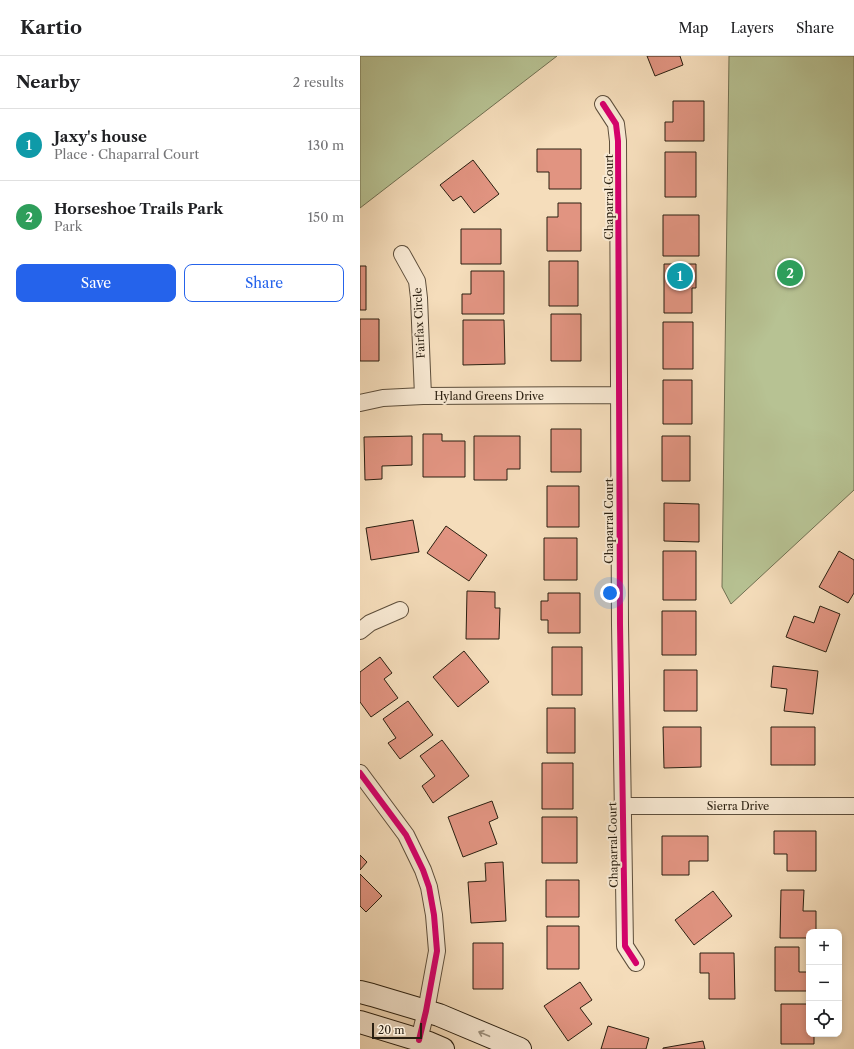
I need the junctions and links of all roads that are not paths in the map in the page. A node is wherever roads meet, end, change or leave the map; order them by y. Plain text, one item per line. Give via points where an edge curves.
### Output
1 (603, 104) dead end
2 (402, 254) dead end
3 (619, 395) junction
4 (423, 396) junction
5 (360, 403) edge
6 (400, 610) dead end
7 (360, 631) edge
8 (360, 773) edge
9 (622, 806) junction
10 (854, 806) edge
11 (636, 963) dead end
12 (360, 992) edge
13 (426, 1011) junction
14 (360, 1022) edge
15 (419, 1040) junction
16 (443, 1049) edge
17 (520, 1049) edge

1 - 3 street, Chaparral Court via 616,124 618,142
2 - 4 street, Fairfax Circle via 417,281
3 - 4 street, Hyland Greens Drive
3 - 9 street, Chaparral Court
4 - 5 street, Hyland Greens Drive via 383,398
6 - 7 street via 370,623
8 - 13 street via 406,834 429,887 437,951
9 - 10 street, Sierra Drive
9 - 11 street, Chaparral Court via 624,946
12 - 13 main road
13 - 15 street
17 -> 13 main road
14 - 15 main road
15 - 16 main road

